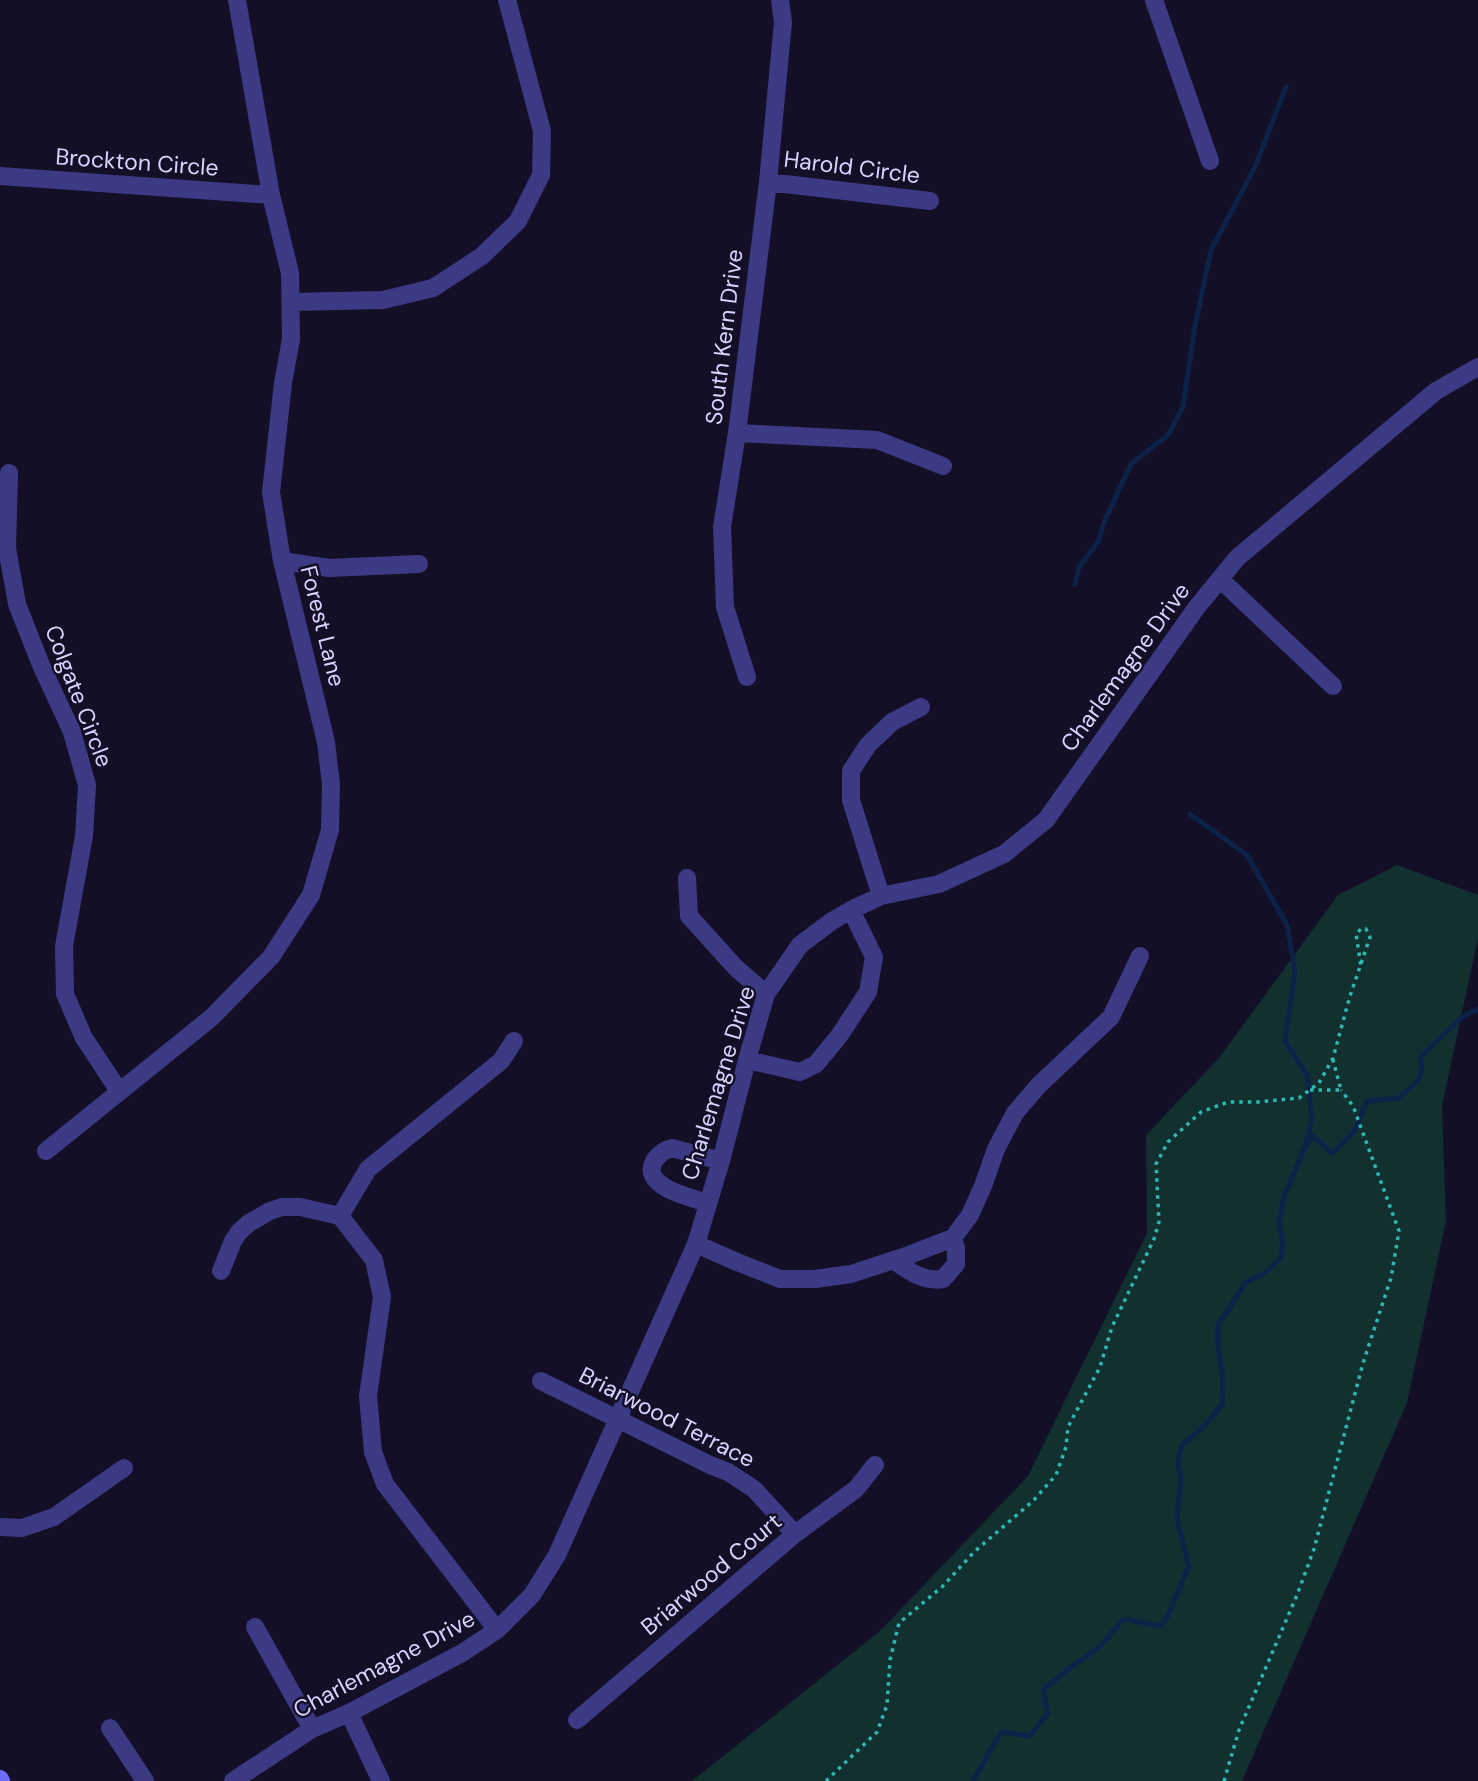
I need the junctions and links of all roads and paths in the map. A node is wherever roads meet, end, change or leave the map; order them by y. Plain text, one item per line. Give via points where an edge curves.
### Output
1 (237, 0) edge
2 (508, 0) edge
3 (780, 0) edge
4 (1154, 0) edge
5 (1210, 160) dead end
6 (0, 176) edge
7 (768, 182) junction
8 (271, 195) junction
9 (930, 201) dead end
10 (291, 302) junction
11 (1478, 367) edge
12 (737, 433) junction
13 (943, 466) dead end
14 (9, 473) dead end
15 (282, 561) junction
16 (419, 564) dead end
17 (1220, 579) junction
18 (747, 677) dead end
19 (1333, 686) dead end
20 (921, 706) dead end
21 (687, 878) dead end
22 (881, 896) junction
23 (851, 910) junction
24 (1140, 957) dead end
25 (1361, 967) junction
26 (766, 994) junction
27 (514, 1041) dead end
28 (1333, 1058) junction
29 (747, 1060) junction
30 (1310, 1090) junction
31 (1341, 1090) junction
32 (119, 1091) junction
33 (46, 1152) dead end
34 (721, 1161) junction
35 (708, 1203) junction
36 (340, 1216) junction
37 (953, 1238) junction
38 (696, 1244) junction
39 (893, 1260) junction
40 (221, 1271) dead end
41 (541, 1381) dead end
42 (618, 1419) junction
43 (875, 1465) dead end
44 (124, 1468) dead end
45 (0, 1527) edge
46 (795, 1534) junction
47 (255, 1627) dead end
48 (497, 1630) junction
49 (349, 1713) junction
50 (577, 1720) dead end
51 (110, 1728) dead end
52 (312, 1729) junction
53 (145, 1781) edge
54 (233, 1781) edge
55 (381, 1781) edge
56 (826, 1781) edge
57 (1224, 1781) edge

1 - 8 street, Forest Lane
2 - 10 street via 542,131 541,175 518,221 482,256 433,288 383,300
3 - 7 street, South Kern Drive via 783,22
4 - 5 street
6 - 8 street, Brockton Circle
7 - 9 street, Harold Circle
7 - 12 street, South Kern Drive
8 - 10 street, Forest Lane via 290,273
10 - 15 street, Forest Lane via 291,339 271,492
11 - 17 street, Charlemagne Drive via 1436,391 1237,558
12 - 13 street via 877,440
12 - 18 street, South Kern Drive via 722,527 725,607
14 - 32 street, Colgate Circle via 7,548 17,604 72,732 87,785 85,836 64,946 65,994 84,1038
15 - 16 street via 329,568
15 - 32 street, Forest Lane via 326,742 331,784 330,830 311,895 271,957 211,1018
17 - 19 street
17 - 22 street, Charlemagne Drive via 1046,820 1004,854 950,879
20 - 22 street via 892,722 868,745 851,771 851,800
21 - 26 street via 689,916
22 - 23 street, Charlemagne Drive
23 - 26 street, Charlemagne Drive via 800,945
23 - 29 street via 874,957 873,970 868,992 839,1036 816,1064 800,1072
24 - 37 street via 1111,1017 1015,1113 970,1215
25 - 25 path via 1370,937 1362,928 1356,934
25 - 28 path
26 - 29 street, Charlemagne Drive
27 - 36 street via 501,1061 368,1169
28 - 30 path via 1320,1083
28 - 31 path
29 - 34 street, Charlemagne Drive
30 - 31 path
30 - 56 path via 1299,1098 1228,1102 1201,1112 1168,1142 1156,1164 1159,1222 1154,1239 1112,1327 1100,1367 1068,1427 1056,1475 899,1623 887,1704 877,1732
31 - 57 path via 1365,1137 1399,1231 1398,1244 1314,1549 1238,1730
32 - 33 street, Forest Lane
34 - 35 street, Charlemagne Drive
34 - 35 street via 672,1148 652,1165 653,1175 666,1189
35 - 38 street, Charlemagne Drive
36 - 40 street via 300,1207 270,1210 239,1232
36 - 48 street via 374,1260 382,1297 368,1396 373,1452 385,1484
37 - 39 street
37 - 39 street via 956,1264 943,1279 926,1279
38 - 39 street via 780,1279 851,1274
38 - 42 street, Charlemagne Drive
41 - 42 street, Briarwood Terrace
42 - 46 street, Briarwood Terrace via 728,1472 754,1489
42 - 48 street, Charlemagne Drive via 557,1555 532,1595
43 - 46 street, Briarwood Court via 856,1489
44 - 45 street via 54,1517 22,1528
46 - 50 street, Briarwood Court
47 - 52 street
48 - 49 street, Charlemagne Drive
49 - 52 street, Charlemagne Drive
49 - 55 street
51 - 53 street
52 - 54 street, Charlemagne Drive

